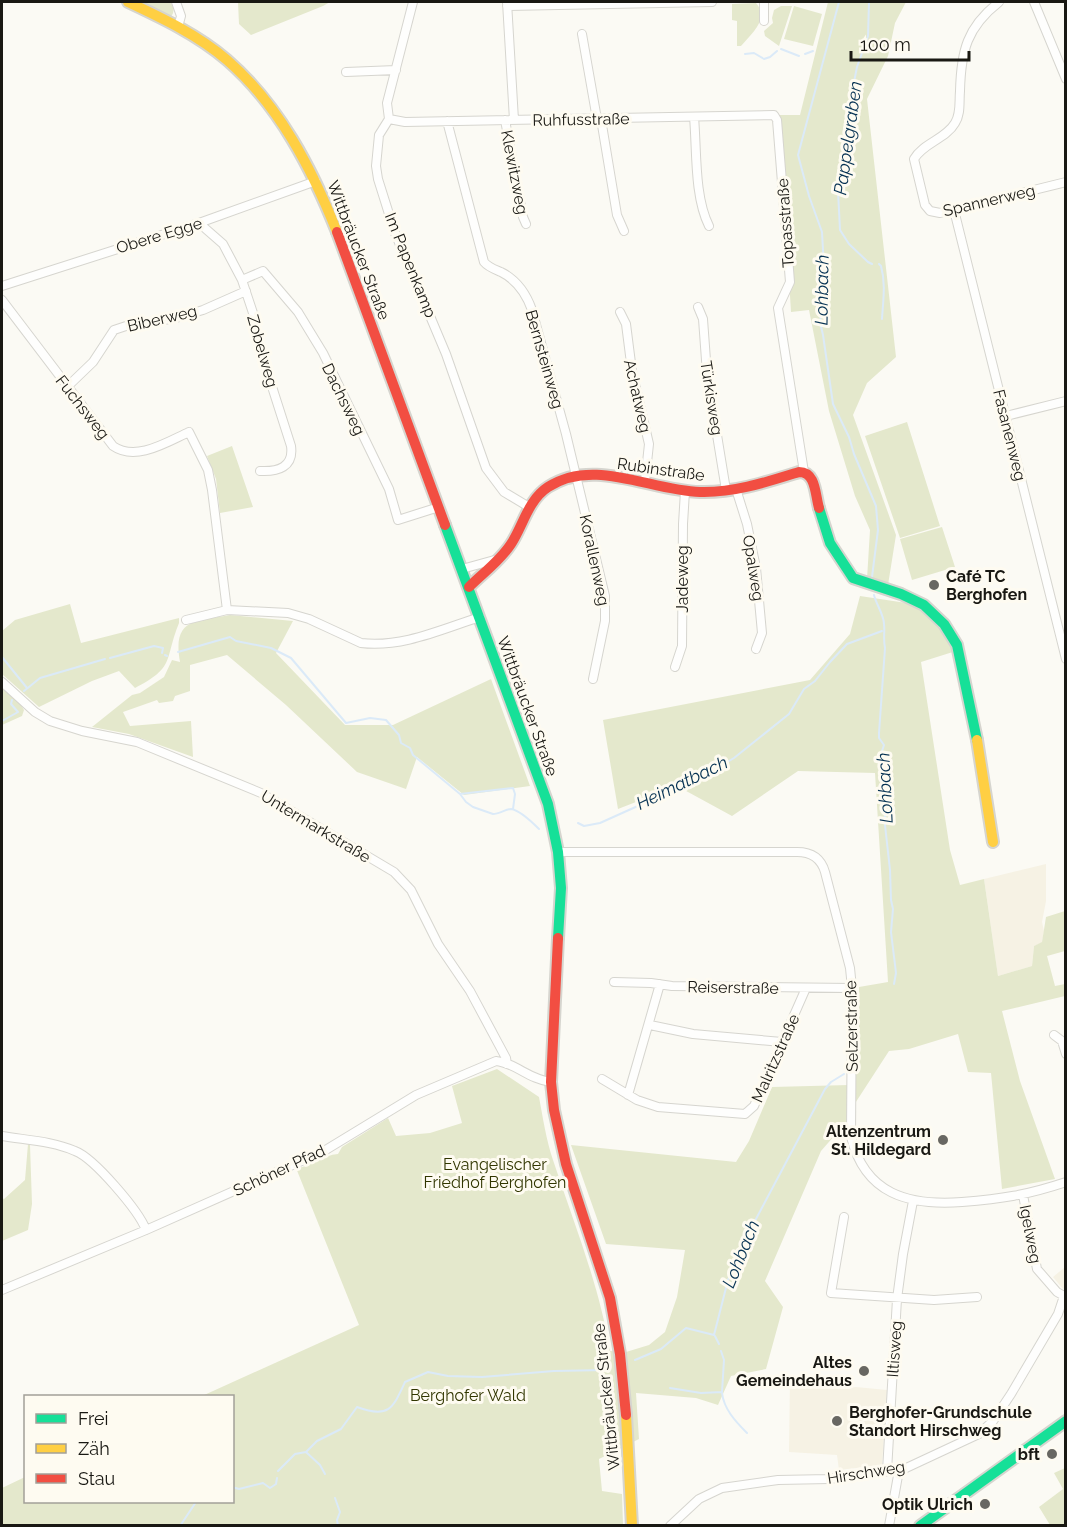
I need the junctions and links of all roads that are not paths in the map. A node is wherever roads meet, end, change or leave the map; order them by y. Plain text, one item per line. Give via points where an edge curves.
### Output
1 (128, 2) edge
2 (176, 2) edge
3 (413, 2) edge
4 (712, 2) edge
5 (764, 2) edge
6 (999, 2) edge
7 (1034, 2) edge
8 (507, 4) edge
9 (764, 21) dead end
10 (178, 27) junction
11 (582, 34) dead end
12 (396, 70) junction
13 (346, 72) dead end
14 (1065, 80) edge
15 (774, 116) joint
16 (694, 117) junction
17 (389, 119) junction
18 (599, 119) junction
19 (505, 120) junction
20 (514, 120) junction
21 (447, 122) junction
22 (316, 181) junction
23 (1065, 182) edge
24 (954, 210) junction
25 (199, 223) junction
26 (526, 224) dead end
27 (709, 226) dead end
28 (624, 231) dead end
29 (242, 280) junction
30 (2, 286) edge
31 (246, 291) junction
32 (2, 300) edge
33 (698, 307) dead end
34 (621, 312) dead end
35 (67, 387) junction
36 (1065, 401) edge
37 (1005, 416) junction
38 (260, 471) dead end
39 (804, 472) junction
40 (577, 477) junction
41 (645, 482) junction
42 (731, 489) junction
43 (685, 491) junction
44 (439, 507) junction
45 (529, 507) junction
46 (499, 558) junction
47 (462, 569) junction
48 (469, 587) junction
49 (227, 610) junction
50 (480, 617) junction
51 (1065, 617) edge
52 (186, 620) dead end
53 (1055, 620) junction
54 (756, 649) dead end
55 (1065, 659) edge
56 (675, 667) dead end
57 (593, 679) dead end
58 (2, 682) edge
59 (993, 842) dead end
60 (558, 852) junction
61 (614, 982) dead end
62 (660, 984) junction
63 (806, 988) junction
64 (852, 988) junction
65 (650, 1025) junction
66 (1054, 1035) dead end
67 (782, 1042) junction
68 (1065, 1054) edge
69 (507, 1064) junction
70 (602, 1079) dead end
71 (551, 1082) junction
72 (628, 1095) junction
73 (2, 1136) edge
74 (1065, 1182) edge
75 (1023, 1195) junction
76 (913, 1201) junction
77 (844, 1217) dead end
78 (146, 1230) junction
79 (2, 1290) edge
80 (977, 1297) dead end
81 (1065, 1297) edge
82 (897, 1299) junction
83 (1065, 1421) edge
84 (899, 1470) junction
85 (887, 1471) junction
86 (632, 1526) edge
87 (670, 1526) edge
88 (889, 1526) edge
89 (920, 1526) edge

1 - 10 main road, Wittbräucker Straße
2 - 10 street via 181,16
3 - 12 street, Im Papenkamp
4 - 8 street
5 - 9 street
6 - 24 street, Spannerweg via 975,28 964,48 955,124 914,159 925,205 940,213
7 - 14 street
8 - 20 street
10 - 22 main road, Wittbräucker Straße via 227,60 259,91
11 - 18 street
12 - 13 street
12 - 17 street, Im Papenkamp via 387,102
15 - 16 street, Ruhfusstraße
15 - 39 street, Topasstraße via 790,282 778,308
16 - 18 street, Ruhfusstraße
16 - 27 street via 699,188 703,215
17 - 21 street, Ruhfusstraße
17 - 45 street, Im Papenkamp via 379,135 376,166 395,233 444,346 486,468 504,492
18 - 20 street, Ruhfusstraße
18 - 28 street via 617,215
19 - 20 street, Ruhfusstraße
19 - 21 street, Ruhfusstraße
19 - 26 street, Klewitzweg
21 - 40 street, Bernsteinweg via 484,262 516,282 532,310
22 - 25 street, Obere Egge
22 - 44 main road, Wittbräucker Straße
23 - 24 street, Spannerweg
24 - 37 street, Fasanenweg
25 - 29 street, Zobelweg via 223,244
25 - 30 street, Obere Egge
29 - 31 street, Zobelweg
29 - 44 street, Dachsweg via 263,271 305,323 389,489 398,520
31 - 35 street, Biberweg via 184,316 114,330 93,362
31 - 38 street, Zobelweg via 292,452 291,460 282,468
32 - 35 street, Fuchsweg
33 - 42 street, Türkisweg via 703,319 707,374
34 - 41 street, Achatweg via 649,444
35 - 49 street, Fuchsweg via 113,446 122,451 132,453 156,447 189,432 208,470
36 - 37 street
37 - 53 street, Fasanenweg
39 - 42 main road, Rubinstraße
39 - 59 main road via 811,476 830,543 853,578 924,605 944,624 957,645
40 - 41 main road, Rubinstraße
40 - 45 main road, Rubinstraße via 554,484
40 - 57 street, Korallenweg via 605,604 604,630
41 - 43 main road, Rubinstraße
42 - 43 main road, Rubinstraße
42 - 54 street, Opalweg via 747,524 756,568 762,633
43 - 56 street, Jadeweg via 682,646
44 - 47 main road, Wittbräucker Straße
45 - 46 main road, Rubinstraße via 513,541
46 - 47 street
46 - 48 main road, Rubinstraße
47 - 48 main road, Wittbräucker Straße
48 - 50 main road, Wittbräucker Straße
49 - 50 street via 295,615 369,644 410,639
49 - 52 street
50 - 60 main road, Wittbräucker Straße via 548,804
51 - 53 street
53 - 55 street, Fasanenweg
58 - 69 street, Untermarkstraße via 50,721 137,742 261,793 394,872 411,890
60 - 64 street, Selzerstraße via 811,855 823,866
60 - 71 main road, Wittbräucker Straße via 560,905
61 - 62 street, Reiserstraße
62 - 63 street, Reiserstraße
62 - 65 street
63 - 64 street, Reiserstraße
63 - 67 street, Malritzstraße
64 - 76 street, Selzerstraße via 850,1125 854,1148 865,1170 878,1183
65 - 67 street via 693,1034
65 - 72 street
66 - 68 street via 1062,1041
67 - 72 street, Malritzstraße via 754,1106 745,1114 658,1107
69 - 71 street via 532,1078
69 - 78 street, Schöner Pfad via 496,1061 416,1095 324,1151
70 - 72 street, Malritzstraße
71 - 86 main road, Wittbräucker Straße via 562,1155 598,1257 616,1330 624,1388
73 - 78 street via 77,1151 118,1190
74 - 75 street, Selzerstraße
75 - 76 street, Selzerstraße via 978,1202
75 - 81 street, Igelweg via 1037,1269
76 - 82 street, Iltisweg
77 - 82 street via 831,1293
78 - 79 street, Schöner Pfad
80 - 82 street, Iltisweg
81 - 84 street, Hirschweg via 993,1421 979,1434
82 - 85 street, Iltisweg
83 - 89 main road
84 - 85 street, Hirschweg
84 - 88 street
85 - 87 street, Hirschweg via 722,1488 699,1498

